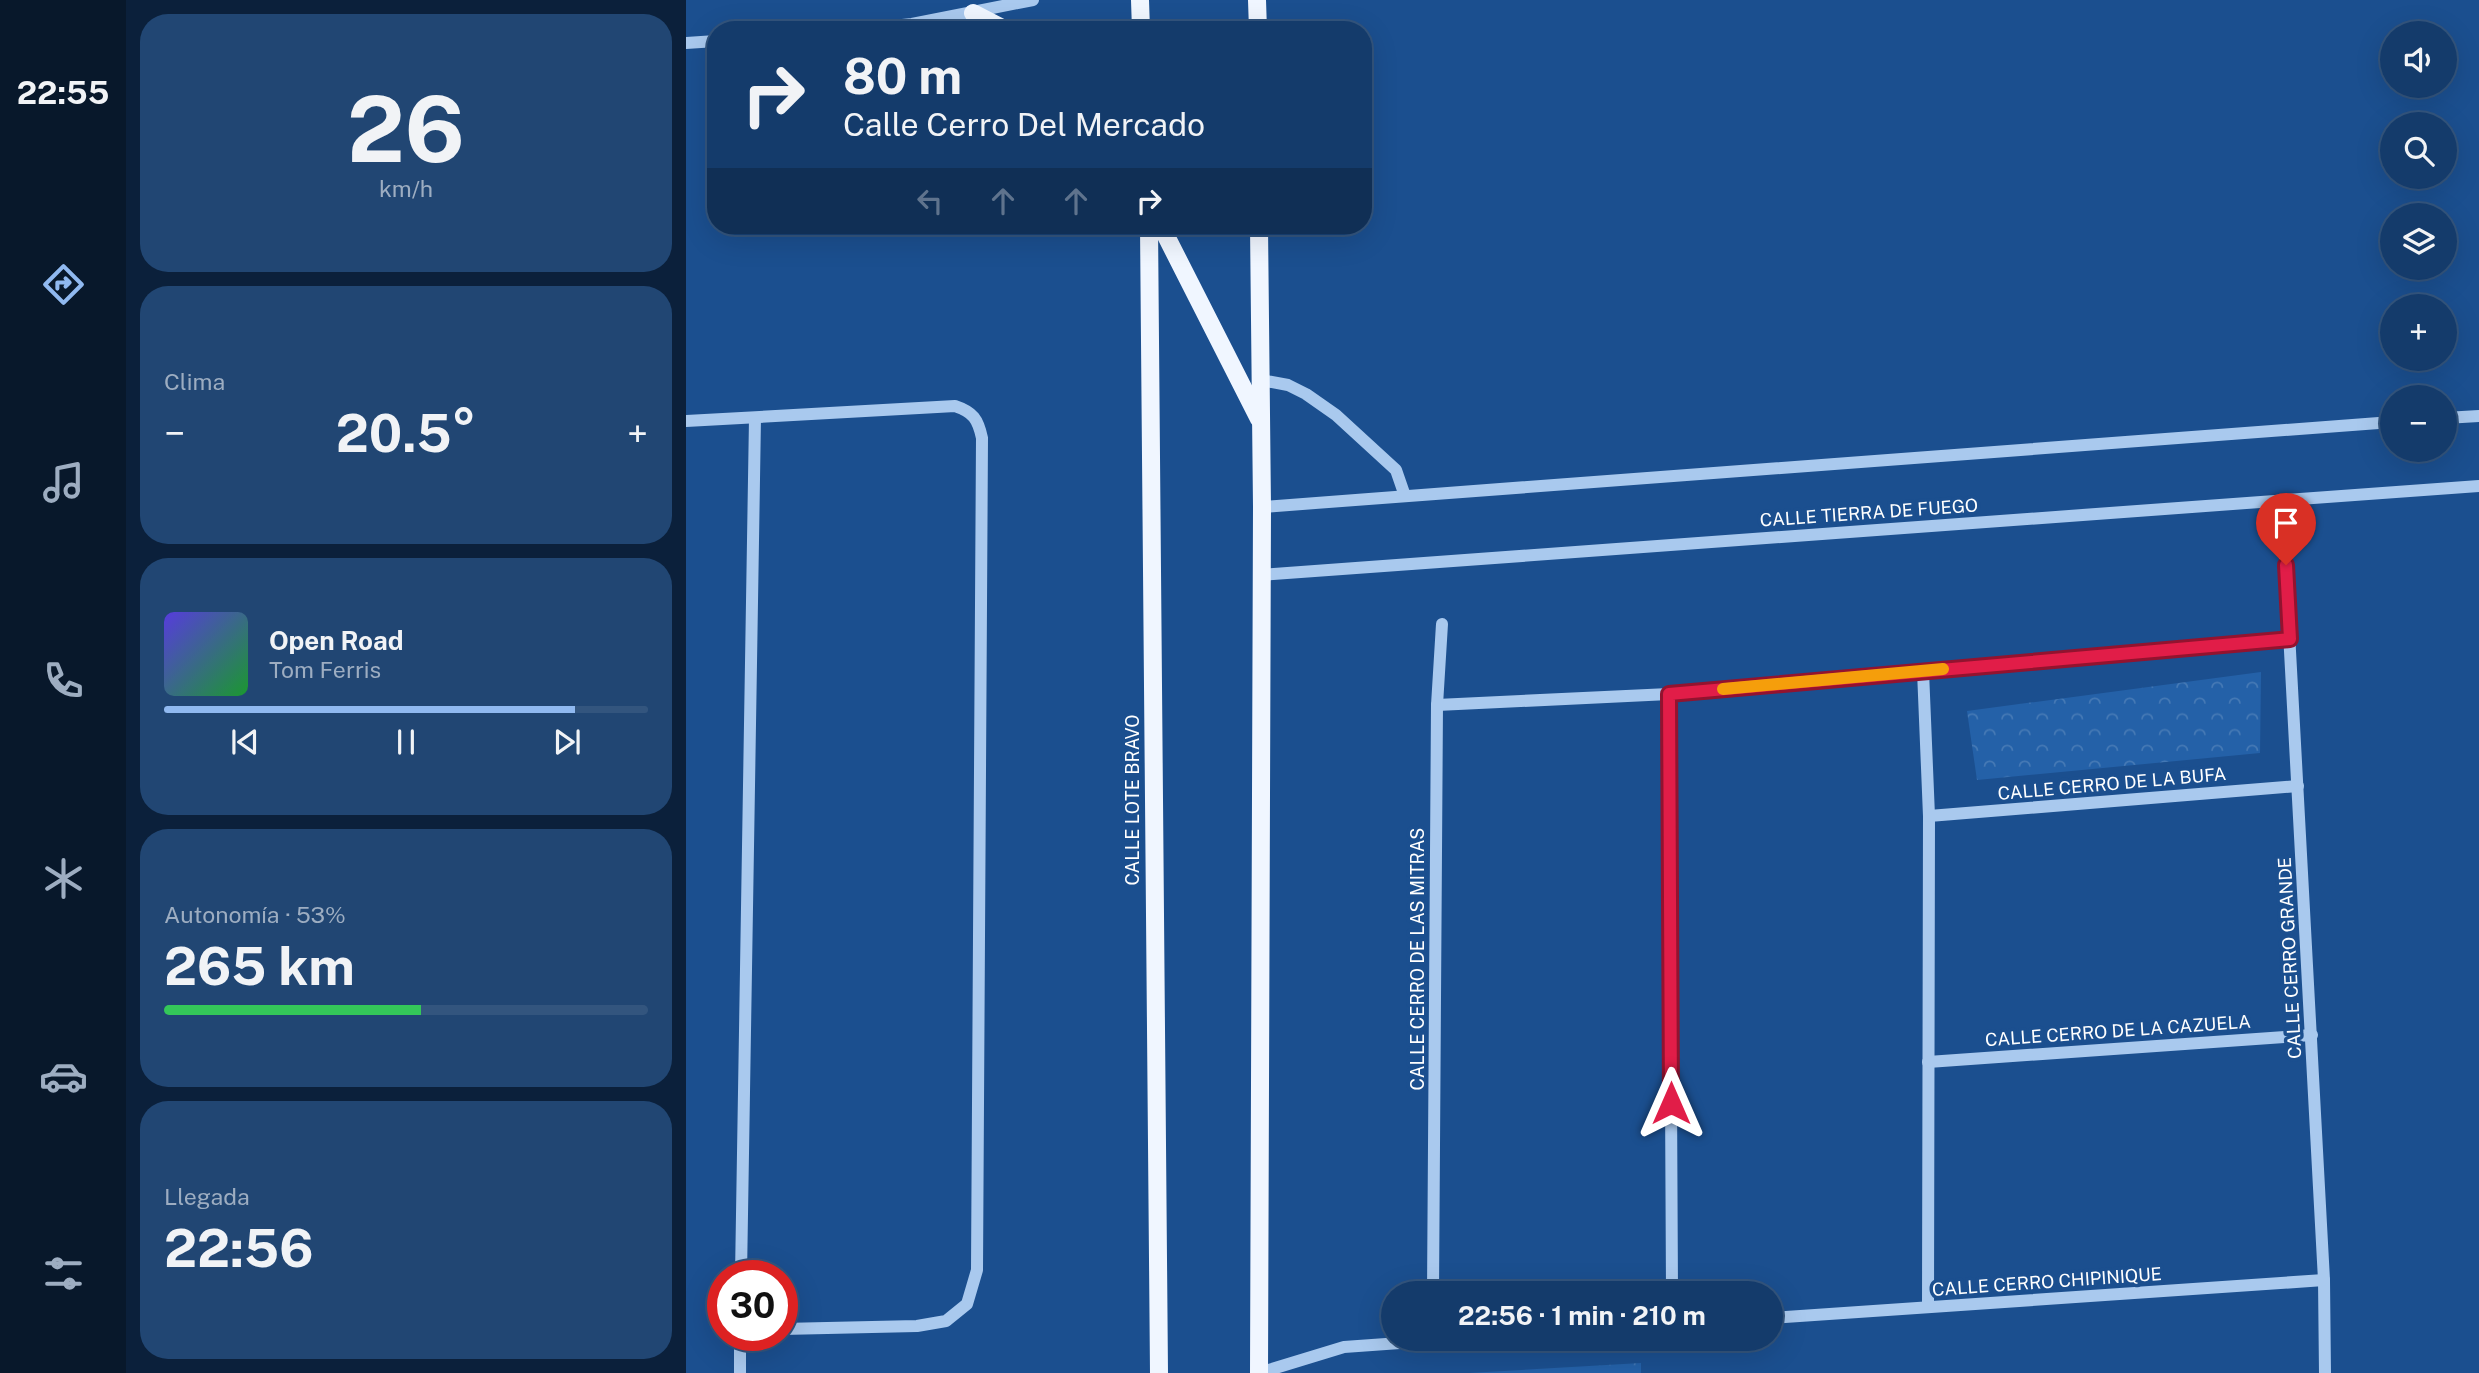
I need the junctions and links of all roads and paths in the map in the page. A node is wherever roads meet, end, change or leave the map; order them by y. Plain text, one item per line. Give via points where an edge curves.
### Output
1 (1033, 0) edge
2 (1140, 0) edge
3 (1257, 0) edge
4 (973, 13) junction
5 (929, 21) edge
6 (989, 21) edge
7 (1141, 21) edge
8 (1258, 21) edge
9 (707, 42) edge
10 (686, 43) edge
11 (1149, 235) edge
12 (1166, 235) edge
13 (1259, 235) edge
14 (1261, 380) junction
15 (2479, 416) edge
16 (2457, 417) edge
17 (755, 418) junction
18 (686, 421) edge
19 (2380, 423) edge
20 (1262, 425) junction
21 (2479, 486) edge
22 (1405, 496) junction
23 (1262, 507) junction
24 (2284, 540) dead end
25 (1261, 575) junction
26 (1442, 624) dead end
27 (2290, 639) junction
28 (1923, 671) junction
29 (1669, 694) junction
30 (1437, 705) junction
31 (2298, 786) junction
32 (1928, 816) junction
33 (2312, 1035) junction
34 (1928, 1062) junction
35 (741, 1260) edge
36 (2325, 1280) junction
37 (1433, 1281) edge
38 (1672, 1281) edge
39 (1928, 1307) junction
40 (1783, 1317) edge
41 (798, 1329) edge
42 (1381, 1344) edge
43 (740, 1351) edge
44 (740, 1373) edge
45 (1159, 1373) edge
46 (1259, 1373) edge
47 (2325, 1373) edge

1 - 4 street
2 - 7 main road
3 - 8 main road
4 - 5 street
4 - 6 main road
9 - 10 street
11 - 45 main road, CALLE LOTE BRAVO
12 - 20 main road
13 - 14 main road
14 - 20 main road
14 - 22 street via 1288,385 1336,415 1396,470
15 - 16 street
17 - 18 street
17 - 35 street
17 - 41 street via 955,406 970,411 979,421 982,438 977,1270 967,1304 947,1321
19 - 22 street
20 - 23 main road
21 - 25 street, CALLE TIERRA DE FUEGO
22 - 23 street
23 - 25 main road
24 - 27 street, CALLE CERRO GRANDE
25 - 46 main road
26 - 30 street, CALLE CERRO DE LAS MITRAS
27 - 28 street
27 - 31 street, CALLE CERRO GRANDE
28 - 29 street
28 - 32 street
29 - 30 street
29 - 38 street
30 - 37 street, CALLE CERRO DE LAS MITRAS
31 - 32 street, CALLE CERRO DE LA BUFA
31 - 33 street, CALLE CERRO GRANDE
32 - 34 street
33 - 34 street, CALLE CERRO DE LA CAZUELA
33 - 36 street, CALLE CERRO GRANDE
34 - 39 street
36 - 39 street, CALLE CERRO CHIPINIQUE
36 - 47 street, CALLE CERRO GRANDE
39 - 40 street, CALLE CERRO CHIPINIQUE
42 - 46 street via 1344,1347
43 - 44 street

